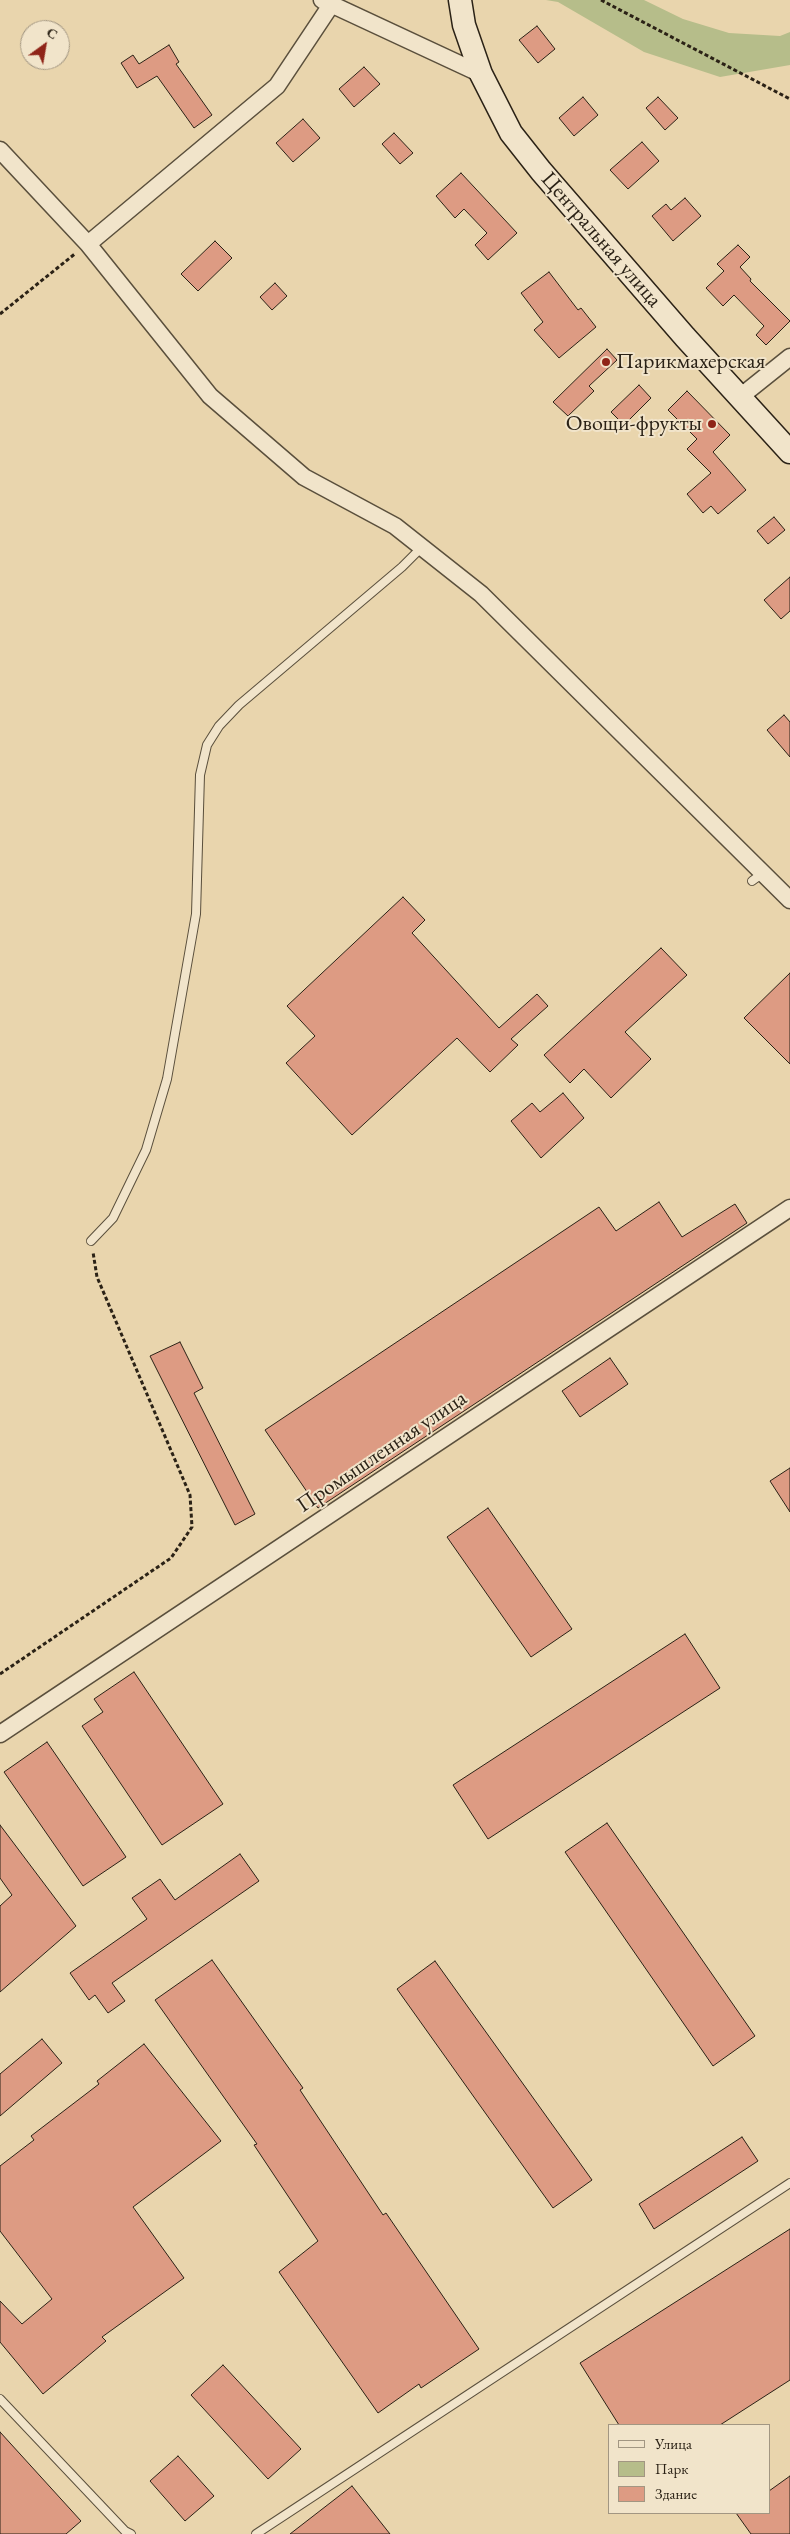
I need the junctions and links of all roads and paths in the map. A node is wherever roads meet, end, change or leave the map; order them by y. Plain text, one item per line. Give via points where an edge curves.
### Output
1 (460, 0) edge
2 (601, 0) edge
3 (326, 3) edge
4 (481, 74) junction
5 (790, 99) edge
6 (0, 150) edge
7 (88, 244) junction
8 (0, 314) edge
9 (790, 357) edge
10 (740, 397) junction
11 (790, 452) edge
12 (423, 546) junction
13 (790, 900) edge
14 (790, 1208) edge
15 (91, 1241) joint
16 (0, 1674) edge
17 (0, 1734) edge
18 (790, 2183) edge
19 (0, 2399) edge
20 (131, 2534) edge
21 (256, 2534) edge

1 - 4 main road, Центральная улица via 464,25
2 - 5 path
3 - 4 street
3 - 7 street via 277,86
4 - 10 main road, Центральная улица via 511,133 541,171
6 - 7 street
7 - 8 path
7 - 12 street via 210,396 304,477 375,514
9 - 10 street
10 - 11 main road, Центральная улица
12 - 13 street via 481,594 757,877
12 - 15 lane via 239,705 207,745 200,775 196,914 167,1079 146,1150 112,1218
14 - 17 street, Промышленная улица
15 - 16 path via 97,1277 190,1495 192,1527 172,1558
18 - 21 lane
19 - 20 lane

